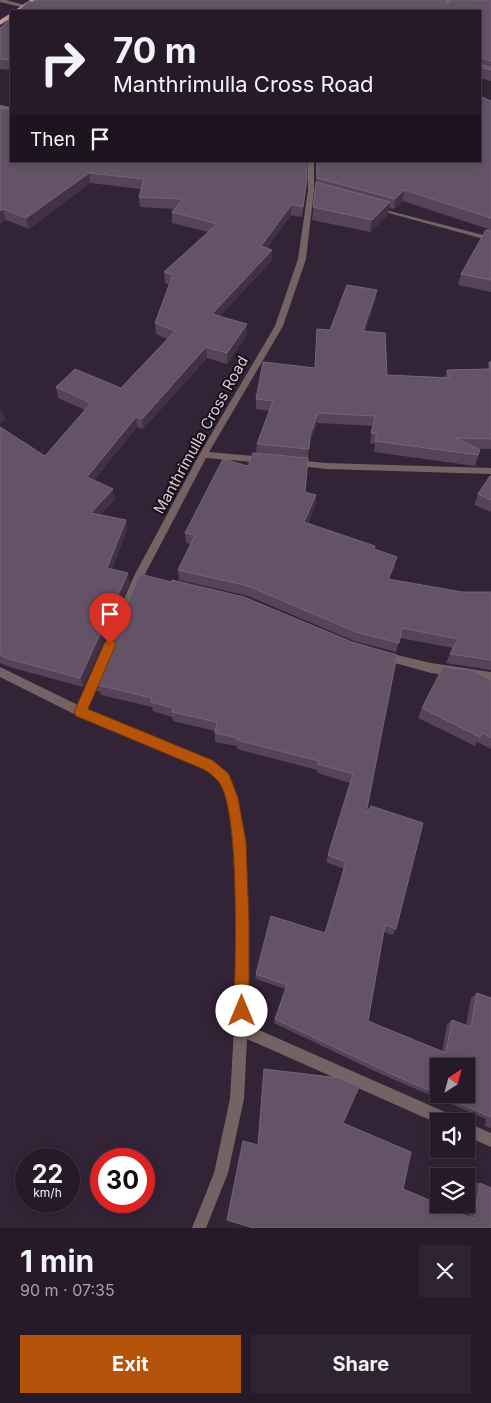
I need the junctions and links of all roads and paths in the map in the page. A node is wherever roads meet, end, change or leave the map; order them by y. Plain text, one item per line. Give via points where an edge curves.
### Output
1 (0, 0) edge
2 (34, 0) edge
3 (25, 6) junction
4 (19, 10) edge
5 (311, 162) edge
6 (311, 190) junction
7 (321, 192) edge
8 (368, 206) edge
9 (491, 239) edge
10 (203, 455) junction
11 (269, 461) edge
12 (288, 462) edge
13 (491, 471) edge
14 (108, 649) edge
15 (378, 654) edge
16 (104, 658) edge
17 (0, 672) edge
18 (491, 677) edge
19 (80, 712) junction
20 (242, 1029) junction
21 (431, 1113) edge
22 (475, 1133) edge
23 (491, 1140) edge
24 (199, 1228) edge

1 - 3 street
2 - 3 main road
3 - 4 main road
5 - 6 street, Manthrimulla Cross Road
6 - 7 street
6 - 10 street, Manthrimulla Cross Road via 302,259 279,326
8 - 9 street
10 - 11 street
10 - 14 street, Manthrimulla Cross Road
12 - 13 street
15 - 18 street via 431,668
16 - 19 street
17 - 19 street
19 - 20 street via 208,765 224,777 232,798 240,842
20 - 21 street
20 - 24 street via 237,1099 221,1174
22 - 23 street

